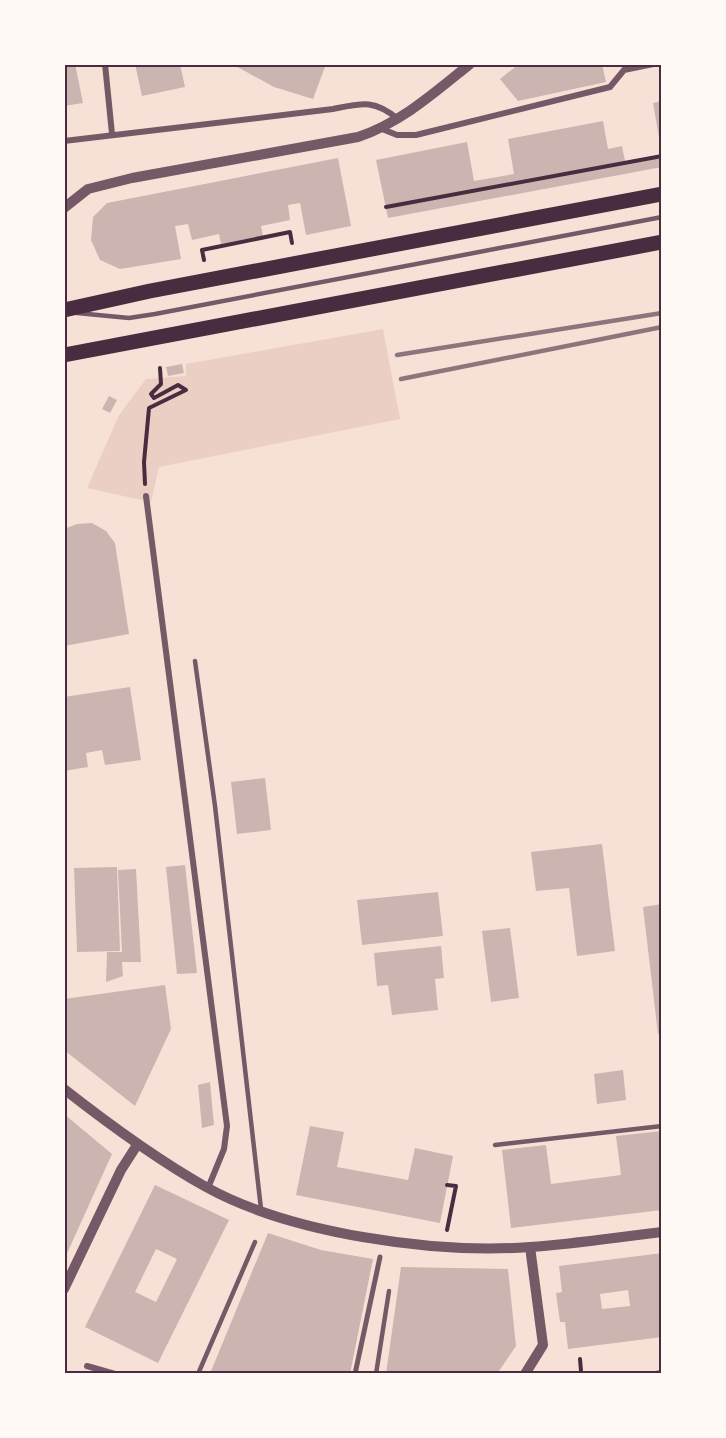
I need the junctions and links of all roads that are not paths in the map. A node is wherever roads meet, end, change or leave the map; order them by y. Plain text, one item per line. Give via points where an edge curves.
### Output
1 (105, 64) edge
2 (470, 64) edge
3 (652, 64) edge
4 (399, 120) junction
5 (382, 129) junction
6 (112, 135) junction
7 (64, 141) edge
8 (662, 194) edge
9 (64, 208) edge
10 (662, 217) edge
11 (662, 242) edge
12 (64, 311) edge
13 (64, 355) edge
14 (146, 496) road end
15 (195, 661) dead end
16 (64, 1089) edge
17 (662, 1126) edge
18 (137, 1145) junction
19 (495, 1145) dead end
20 (208, 1188) junction
21 (261, 1210) junction
22 (662, 1232) edge
23 (255, 1242) dead end
24 (530, 1247) junction
25 (380, 1257) dead end
26 (69, 1272) edge
27 (64, 1289) edge
28 (389, 1291) dead end
29 (87, 1366) dead end
30 (662, 1373) edge
31 (115, 1374) edge
32 (198, 1374) edge
33 (355, 1374) edge
34 (376, 1374) edge
35 (525, 1374) edge
36 (655, 1374) edge

1 - 6 street
2 - 4 street
3 - 5 street via 624,70 610,87 438,129 397,135
4 - 5 street
4 - 6 street via 385,108 364,102
5 - 9 street via 358,137 132,178 88,189
6 - 7 street
8 - 12 main road via 150,291
10 - 12 lane via 155,314 129,318
11 - 13 main road
14 - 20 street via 227,1126 224,1149
15 - 21 lane
16 - 18 street
17 - 19 lane
18 - 20 street
18 - 26 street
20 - 21 street
21 - 24 street via 305,1225 384,1240 450,1247
22 - 24 street
23 - 32 lane
24 - 35 street via 543,1345
25 - 33 street
26 - 27 street
28 - 34 lane
29 - 31 street
30 - 36 street

